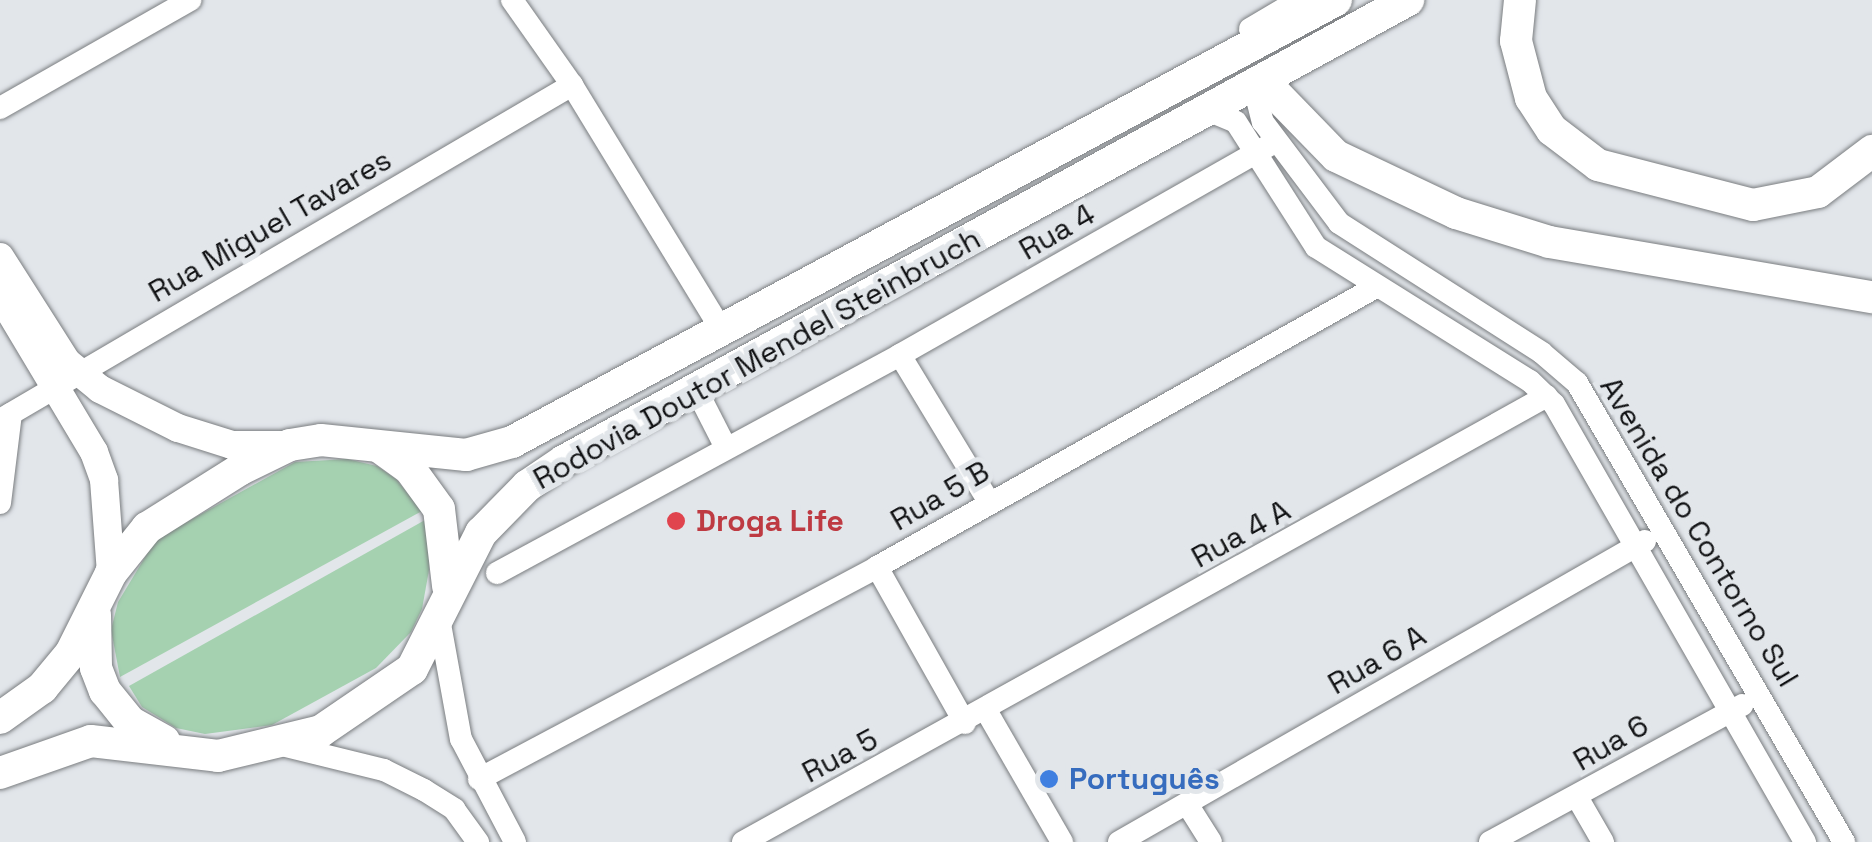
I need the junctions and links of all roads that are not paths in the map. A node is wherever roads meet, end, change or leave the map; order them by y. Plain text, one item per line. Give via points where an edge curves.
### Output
1 (190, 0) edge
2 (512, 0) edge
3 (1299, 0) edge
4 (1336, 0) edge
5 (1408, 0) edge
6 (1520, 0) edge
7 (1197, 74) junction
8 (572, 84) junction
9 (1259, 84) junction
10 (0, 108) edge
11 (1210, 110) junction
12 (1266, 147) junction
13 (1872, 151) edge
14 (0, 258) edge
15 (1376, 287) junction
16 (0, 295) edge
17 (1872, 297) edge
18 (721, 329) junction
19 (900, 356) junction
20 (70, 380) junction
21 (698, 390) junction
22 (1547, 396) junction
23 (5, 417) edge
24 (290, 446) junction
25 (725, 446) junction
26 (381, 448) junction
27 (989, 502) junction
28 (0, 503) edge
29 (1666, 530) junction
30 (1635, 546) junction
31 (877, 567) junction
32 (112, 572) junction
33 (497, 573) dead end
34 (448, 591) junction
35 (95, 606) junction
36 (440, 624) junction
37 (1761, 696) junction
38 (1731, 710) junction
39 (987, 712) junction
40 (0, 718) edge
41 (966, 723) junction
42 (275, 744) junction
43 (175, 748) junction
44 (0, 773) edge
45 (479, 779) junction
46 (1577, 797) junction
47 (1190, 807) junction
48 (478, 842) edge
49 (515, 842) edge
50 (743, 842) edge
51 (1062, 842) edge
52 (1119, 842) edge
53 (1211, 842) edge
54 (1490, 842) edge
55 (1603, 842) edge
56 (1806, 842) edge
57 (1844, 842) edge

1 - 10 street
2 - 8 street
3 - 7 street via 1201,56
4 - 7 highway, Rodovia Doutor Mendel Steinbruch
5 - 9 highway, Rodovia Doutor Mendel Steinbruch
6 - 13 highway via 1516,41 1531,98 1566,144 1598,166 1764,204 1818,192
7 - 18 highway, Rodovia Doutor Mendel Steinbruch
8 - 18 street
8 - 20 street, Rua Miguel Tavares
9 - 11 highway, Rodovia Doutor Mendel Steinbruch
9 - 12 street, Avenida do Contorno Sul via 1255,108
9 - 17 highway via 1336,156 1456,213 1549,242
11 - 12 street, Avenida do Contorno Sul via 1231,116
11 - 21 highway, Rodovia Doutor Mendel Steinbruch
12 - 15 street, Avenida do Contorno Sul via 1306,239
12 - 19 street, Rua 4
12 - 29 street, Avenida do Contorno Sul via 1350,232 1566,372
14 - 20 main road
15 - 22 street, Avenida do Contorno Sul
15 - 27 street, Rua 5 B
16 - 20 main road
18 - 26 highway, Rodovia Doutor Mendel Steinbruch via 512,442 466,454
19 - 25 street, Rua 4
19 - 27 street
20 - 23 street, Rua Miguel Tavares
20 - 24 main road via 232,445
20 - 32 main road via 104,480
21 - 25 street
21 - 34 highway, Rodovia Doutor Mendel Steinbruch via 526,486 480,533
22 - 30 street, Avenida do Contorno Sul
22 - 39 street, Rua 4 A
23 - 28 street
24 - 26 highway, Rodovia Doutor Mendel Steinbruch via 350,439
24 - 32 highway, Rodovia Doutor Mendel Steinbruch via 182,502 147,528
25 - 33 street, Rua 4
26 - 34 highway via 410,469 439,509
27 - 31 street, Rua 5 B
29 - 30 street, Rua 6 A
29 - 37 street, Avenida do Contorno Sul
30 - 38 street, Avenida do Contorno Sul
30 - 47 street, Rua 6 A
31 - 41 street
31 - 45 street, Rua 5 B
32 - 35 highway, Rodovia Doutor Mendel Steinbruch
34 - 36 highway, Rodovia Doutor Mendel Steinbruch
35 - 40 highway, Rodovia Doutor Mendel Steinbruch via 71,654 42,688
35 - 43 highway via 96,668 105,691 130,722
36 - 42 highway, Rodovia Doutor Mendel Steinbruch via 412,668 391,686 321,731
36 - 45 street via 449,693
37 - 38 street, Rua 6
37 - 57 street, Avenida do Contorno Sul
38 - 46 street, Rua 6
38 - 56 street, Avenida do Contorno Sul
39 - 41 street, Rua 4 A
39 - 51 street
41 - 50 street, Rua 5
42 - 43 highway, Rodovia Doutor Mendel Steinbruch via 218,756
42 - 48 street via 397,776 454,809
43 - 44 highway, Rodovia Doutor Mendel Steinbruch via 91,741
45 - 49 street
46 - 54 street, Rua 6
46 - 55 street
47 - 52 street, Rua 6 A
47 - 53 street

